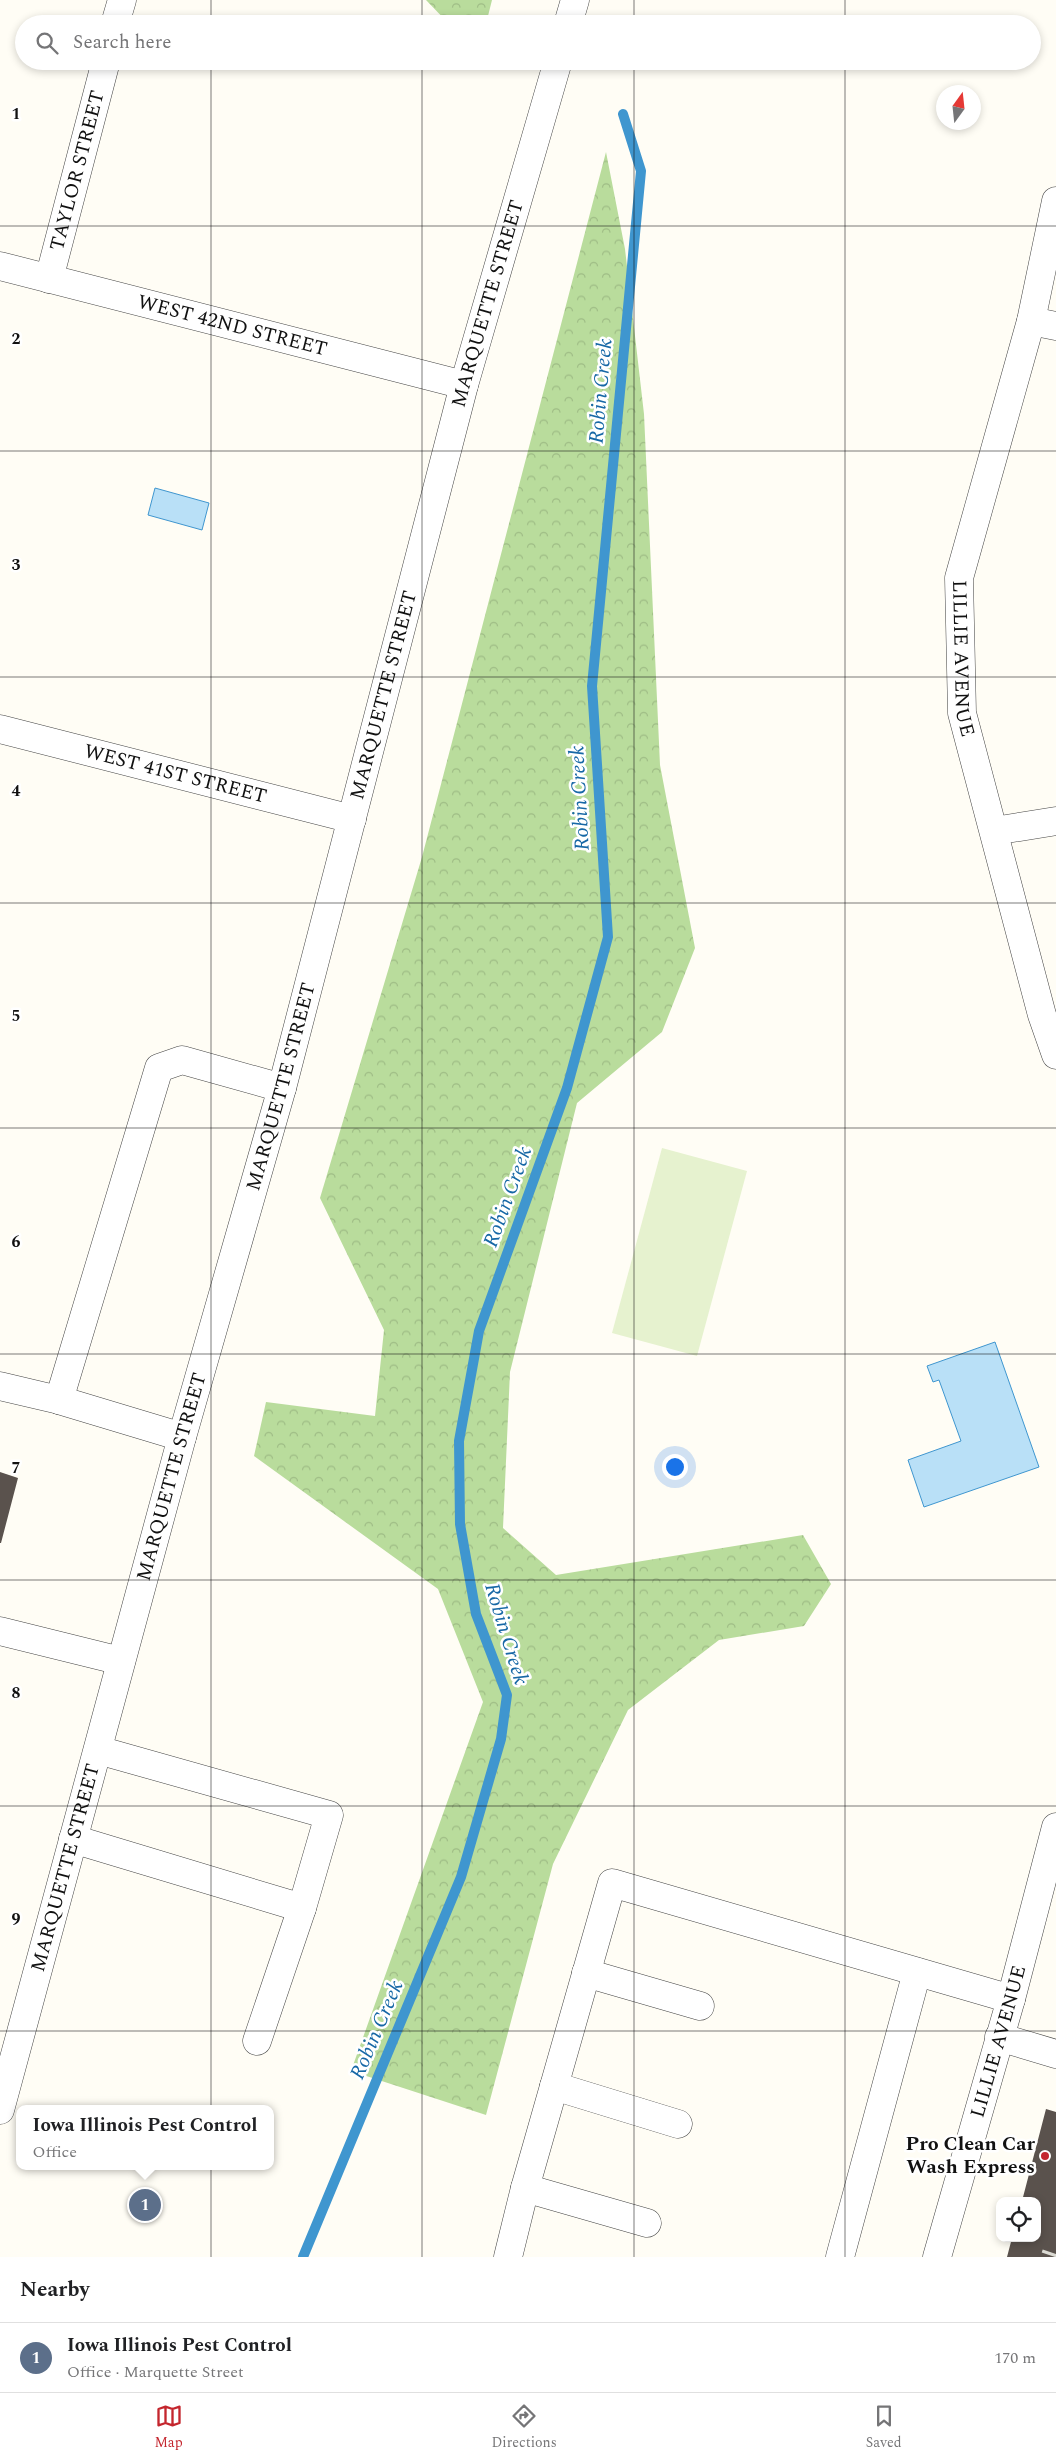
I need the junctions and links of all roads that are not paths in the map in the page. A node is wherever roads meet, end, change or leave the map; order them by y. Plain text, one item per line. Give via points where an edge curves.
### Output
1 (122, 0) edge
2 (575, 0) edge
3 (118, 15) edge
4 (571, 15) edge
5 (104, 70) edge
6 (555, 70) edge
7 (1056, 201) edge
8 (0, 266) edge
9 (49, 279) junction
10 (1044, 324) edge
11 (464, 385) junction
12 (0, 729) edge
13 (352, 819) junction
14 (1056, 821) edge
15 (994, 831) junction
16 (1056, 1055) edge
17 (282, 1088) junction
18 (0, 1386) edge
19 (59, 1400) junction
20 (182, 1437) junction
21 (0, 1631) edge
22 (121, 1661) junction
23 (98, 1750) junction
24 (1056, 1826) edge
25 (73, 1840) junction
26 (302, 1908) junction
27 (917, 1972) junction
28 (586, 1973) junction
29 (1011, 1999) junction
30 (700, 2006) dead end
31 (999, 2036) junction
32 (257, 2041) dead end
33 (1056, 2054) edge
34 (554, 2086) junction
35 (0, 2110) edge
36 (678, 2124) dead end
37 (524, 2188) junction
38 (647, 2223) dead end
39 (508, 2257) edge
40 (840, 2257) edge
41 (937, 2257) edge

1 - 3 street
2 - 4 street
5 - 9 street, TAYLOR STREET
6 - 11 street, MARQUETTE STREET
7 - 10 street, LILLIE AVENUE
8 - 9 street, WEST 42ND STREET
9 - 11 street, WEST 42ND STREET
10 - 15 street, LILLIE AVENUE via 959,578 962,713
11 - 13 street, MARQUETTE STREET
12 - 13 street, WEST 41ST STREET
13 - 17 street, MARQUETTE STREET
14 - 15 street
15 - 16 street, LILLIE AVENUE via 1042,1015
17 - 19 street via 182,1060 159,1068
17 - 20 street, MARQUETTE STREET
18 - 19 street
19 - 20 street
20 - 22 street, MARQUETTE STREET
21 - 22 street
22 - 23 street, MARQUETTE STREET
23 - 25 street, MARQUETTE STREET
23 - 26 street via 329,1815
24 - 29 street, LILLIE AVENUE
25 - 26 street
25 - 35 street, MARQUETTE STREET
26 - 32 street
27 - 28 street via 612,1884
27 - 29 street
27 - 40 street
28 - 30 street
28 - 34 street
29 - 31 street, LILLIE AVENUE
31 - 33 street
31 - 41 street, LILLIE AVENUE
34 - 36 street
34 - 37 street
37 - 38 street
37 - 39 street

